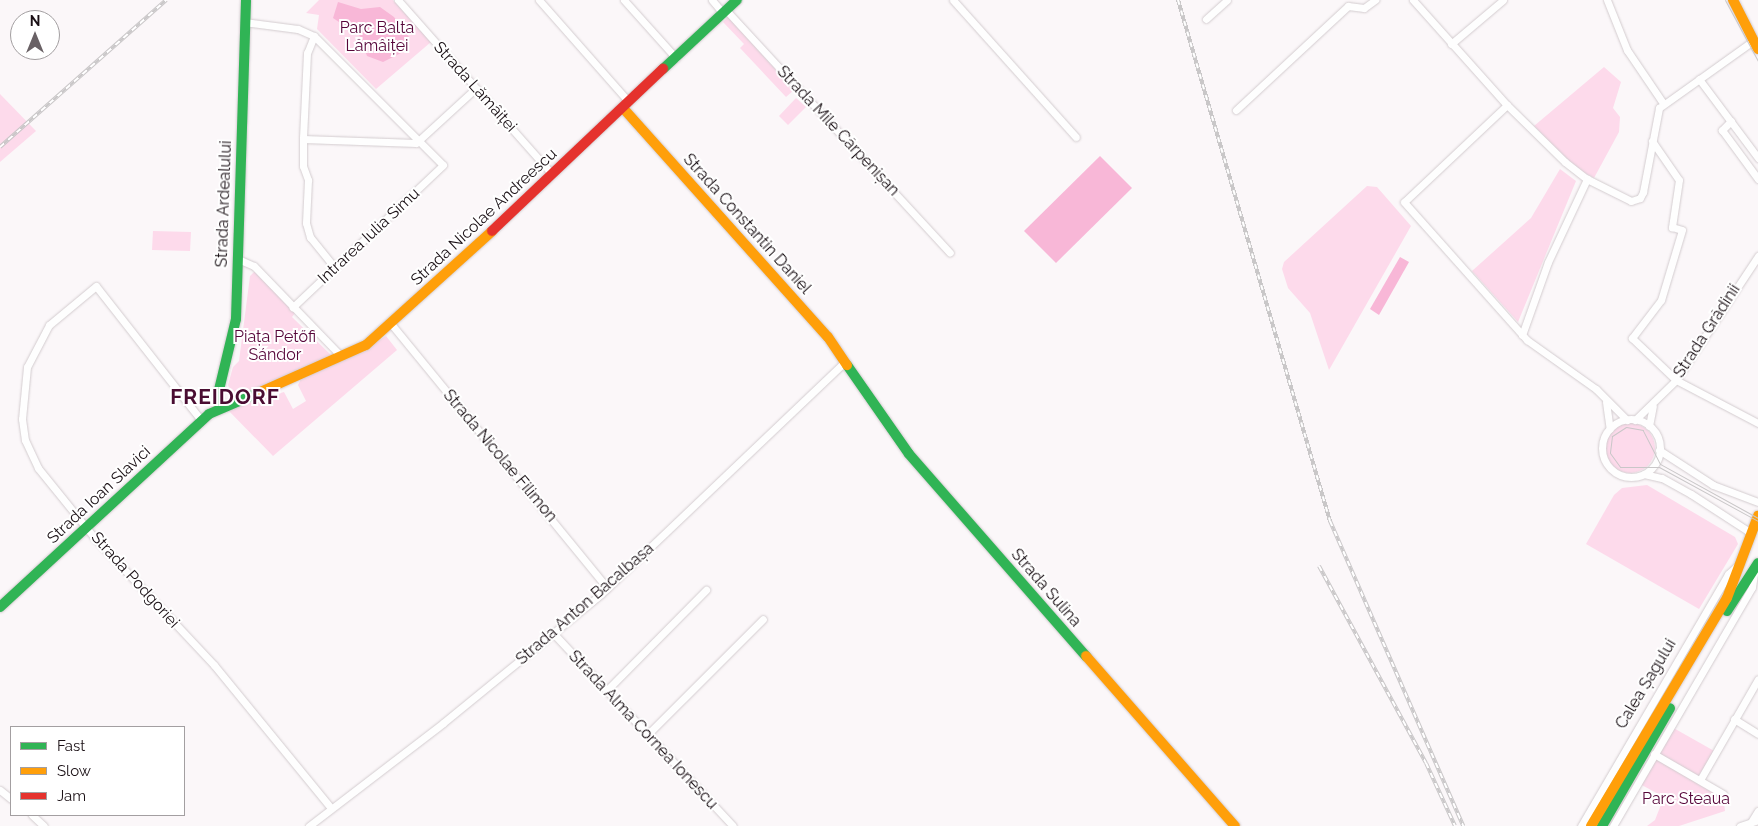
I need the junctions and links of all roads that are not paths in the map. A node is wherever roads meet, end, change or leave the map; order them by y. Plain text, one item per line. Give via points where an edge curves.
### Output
1 (246, 0) edge
2 (398, 0) edge
3 (539, 0) edge
4 (624, 0) edge
5 (712, 0) edge
6 (737, 0) edge
7 (952, 0) edge
8 (1227, 0) edge
9 (1375, 0) edge
10 (1413, 0) edge
11 (1503, 0) edge
12 (1607, 0) edge
13 (1733, 0) edge
14 (725, 11) junction
15 (1206, 19) dead end
16 (244, 22) junction
17 (314, 36) junction
18 (1449, 42) junction
19 (1755, 45) edge
20 (676, 58) junction
21 (1699, 78) junction
22 (476, 88) junction
23 (1663, 103) junction
24 (626, 105) junction
25 (1507, 105) junction
26 (1236, 110) dead end
27 (1731, 121) junction
28 (1076, 137) dead end
29 (420, 139) junction
30 (303, 140) junction
31 (1652, 141) junction
32 (1758, 158) edge
33 (552, 173) junction
34 (1587, 179) junction
35 (1758, 179) edge
36 (950, 253) dead end
37 (1758, 256) edge
38 (238, 259) junction
39 (335, 268) junction
40 (294, 307) junction
41 (392, 325) junction
42 (1522, 334) junction
43 (341, 356) junction
44 (845, 362) junction
45 (1676, 380) junction
46 (1605, 399) junction
47 (1653, 405) junction
48 (220, 407) junction
49 (201, 420) junction
50 (1627, 420) junction
51 (1636, 420) junction
52 (1758, 423) edge
53 (1649, 426) junction
54 (1610, 429) junction
55 (1659, 450) junction
56 (1644, 474) junction
57 (1758, 502) edge
58 (1758, 516) edge
59 (87, 526) junction
60 (1754, 535) edge
61 (1742, 562) junction
62 (1757, 565) edge
63 (607, 588) junction
64 (706, 590) dead end
65 (0, 607) edge
66 (763, 619) dead end
67 (554, 634) junction
68 (1758, 679) edge
69 (607, 690) junction
70 (1734, 719) junction
71 (649, 733) junction
72 (1758, 734) edge
73 (1654, 754) junction
74 (1700, 780) junction
75 (0, 790) edge
76 (1724, 794) dead end
77 (10, 798) edge
78 (331, 808) junction
79 (1758, 811) edge
80 (1604, 814) junction
81 (33, 816) edge
82 (1754, 821) edge
83 (44, 826) edge
84 (309, 826) edge
85 (732, 826) edge
86 (1235, 826) edge
87 (1581, 826) edge
88 (1591, 826) edge
89 (1602, 826) edge
90 (1613, 826) edge
91 (1740, 826) edge

1 - 16 main road, Strada Ardealului
2 - 22 street, Strada Lămâiței
3 - 24 street
4 - 20 street
5 - 14 street, Strada Mile Cărpenișan
6 - 14 main road, Strada Nicolae Andreescu
7 - 28 street
8 - 15 street
9 - 26 street via 1364,8 1348,6
10 - 18 street
11 - 18 street
12 - 23 street via 1627,50
13 - 19 main road
14 - 20 main road, Strada Nicolae Andreescu
14 - 36 street, Strada Mile Cărpenișan
16 - 17 street via 298,28
16 - 38 main road, Strada Ardealului
17 - 29 street
17 - 30 street via 306,53
18 - 25 street
19 - 21 street
20 - 24 main road, Strada Nicolae Andreescu
21 - 23 street
21 - 27 street
22 - 29 street
22 - 33 street, Strada Lămâiței
23 - 31 street via 1656,113
24 - 33 main road, Strada Nicolae Andreescu
24 - 44 main road, Strada Constantin Daniel via 828,338
25 - 34 street
25 - 42 street via 1404,202
27 - 32 street
27 - 35 street via 1722,130
29 - 30 street via 413,143
29 - 39 street, Intrarea Iulia Simu via 443,165
30 - 39 street via 303,166 308,180 307,230
31 - 34 street via 1643,192 1638,200 1626,199
31 - 45 street via 1679,180 1672,227 1682,230 1660,300 1632,338
33 - 41 main road, Strada Nicolae Andreescu
34 - 42 street via 1548,262
37 - 45 street, Strada Grădinii
38 - 40 street via 254,266
38 - 48 main road, Strada Ardealului via 234,333 218,394
39 - 40 street, Intrarea Iulia Simu
40 - 43 street
41 - 43 main road, Strada Nicolae Andreescu via 366,344
41 - 63 street, Strada Nicolae Filimon
42 - 46 street
43 - 48 main road, Strada Nicolae Andreescu
44 - 63 street, Strada Anton Bacalbașa
44 - 86 main road, Strada Sulina via 909,454
45 - 47 street, Strada Grădinii
45 - 52 street
46 - 50 street
46 - 54 street
47 - 51 street, Strada Grădinii
47 - 53 street
48 - 49 main road, Strada Ioan Slavici
49 - 59 main road, Strada Ioan Slavici
49 - 59 street, Strada Podgoriei via 96,286 58,316 42,335 27,367 20,404 25,440 32,458
50 - 51 street
50 - 54 street
51 - 53 street
53 - 55 street via 1657,437
54 - 56 street via 1602,444 1606,463 1621,476
55 - 56 street via 1657,461
55 - 57 street via 1713,485
56 - 60 street via 1662,478 1691,494
58 - 60 main road, Calea Șagului
59 - 65 main road, Strada Ioan Slavici
59 - 78 street, Strada Podgoriei via 214,665
60 - 61 main road, Calea Șagului
61 - 80 main road, Calea Șagului via 1727,598
61 - 87 street, Calea Șagului via 1728,574
62 - 73 street, Calea Șagului via 1752,587
62 - 80 main road, Calea Șagului
63 - 67 street, Strada Anton Bacalbașa
64 - 69 street
66 - 71 street
67 - 69 street, Strada Alma Cornea Ionescu
67 - 78 street, Strada Anton Bacalbașa
68 - 70 street
69 - 71 street, Strada Alma Cornea Ionescu
70 - 72 street
70 - 74 street
71 - 85 street, Strada Alma Cornea Ionescu
73 - 74 street
73 - 90 street, Calea Șagului
74 - 76 street
75 - 77 street
78 - 84 street, Strada Anton Bacalbașa
79 - 82 street
80 - 88 main road, Calea Șagului
80 - 89 main road, Calea Șagului
81 - 83 street
82 - 91 street

